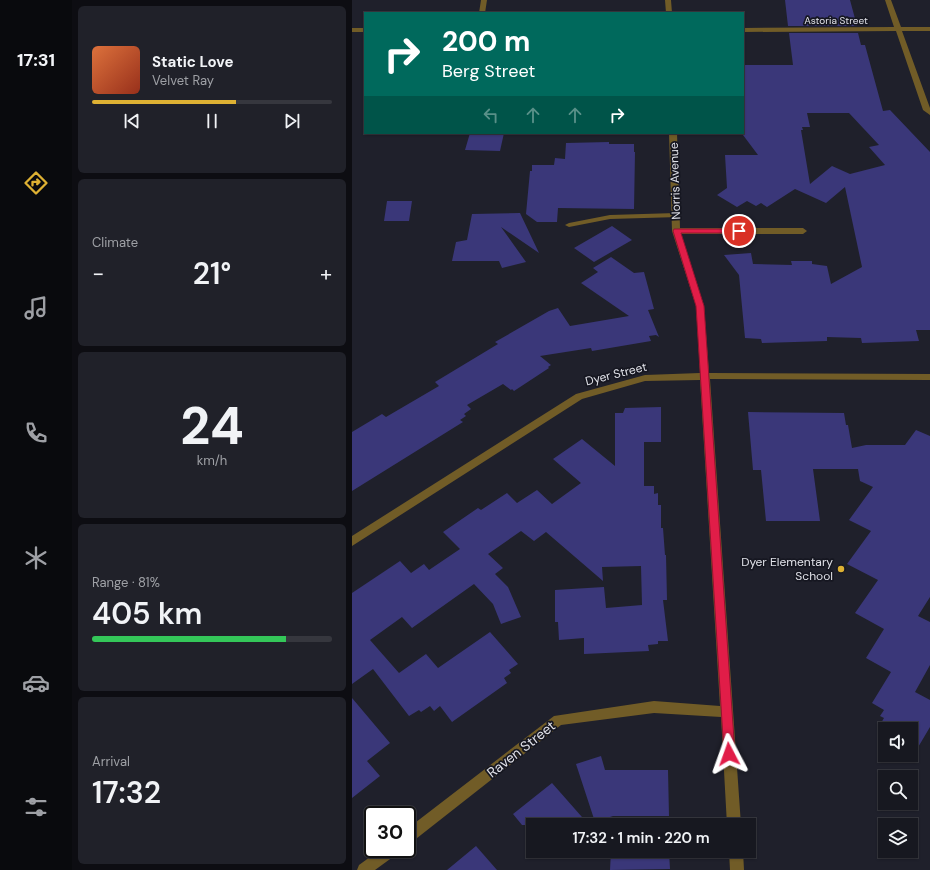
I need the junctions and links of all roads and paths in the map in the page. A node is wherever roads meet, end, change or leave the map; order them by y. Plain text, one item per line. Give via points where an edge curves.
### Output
1 (484, 0) edge
2 (668, 0) edge
3 (888, 0) edge
4 (482, 12) edge
5 (669, 12) edge
6 (898, 29) junction
7 (930, 29) edge
8 (352, 30) edge
9 (364, 30) edge
10 (744, 30) edge
11 (930, 113) edge
12 (673, 134) edge
13 (676, 216) junction
14 (569, 224) dead end
15 (676, 231) junction
16 (802, 231) dead end
17 (705, 376) junction
18 (930, 377) edge
19 (352, 542) edge
20 (726, 712) junction
21 (734, 818) edge
22 (416, 830) edge
23 (380, 858) edge
24 (736, 858) edge
25 (364, 870) edge
26 (737, 870) edge

1 - 4 lane
2 - 5 street
3 - 6 street
6 - 7 street, Astoria Street
6 - 10 street, Astoria Street
6 - 11 street
8 - 9 street
12 - 13 street, Norris Avenue
13 - 14 lane via 610,217
13 - 15 street, Norris Avenue
15 - 16 street
15 - 17 street, Norris Avenue via 700,306
17 - 18 street, Dyer Street
17 - 19 street, Dyer Street via 645,378 579,396
17 - 20 street, Norris Avenue
20 - 21 street, Norris Avenue
20 - 22 street, Raven Street via 654,707 558,720
23 - 25 street
24 - 26 street

